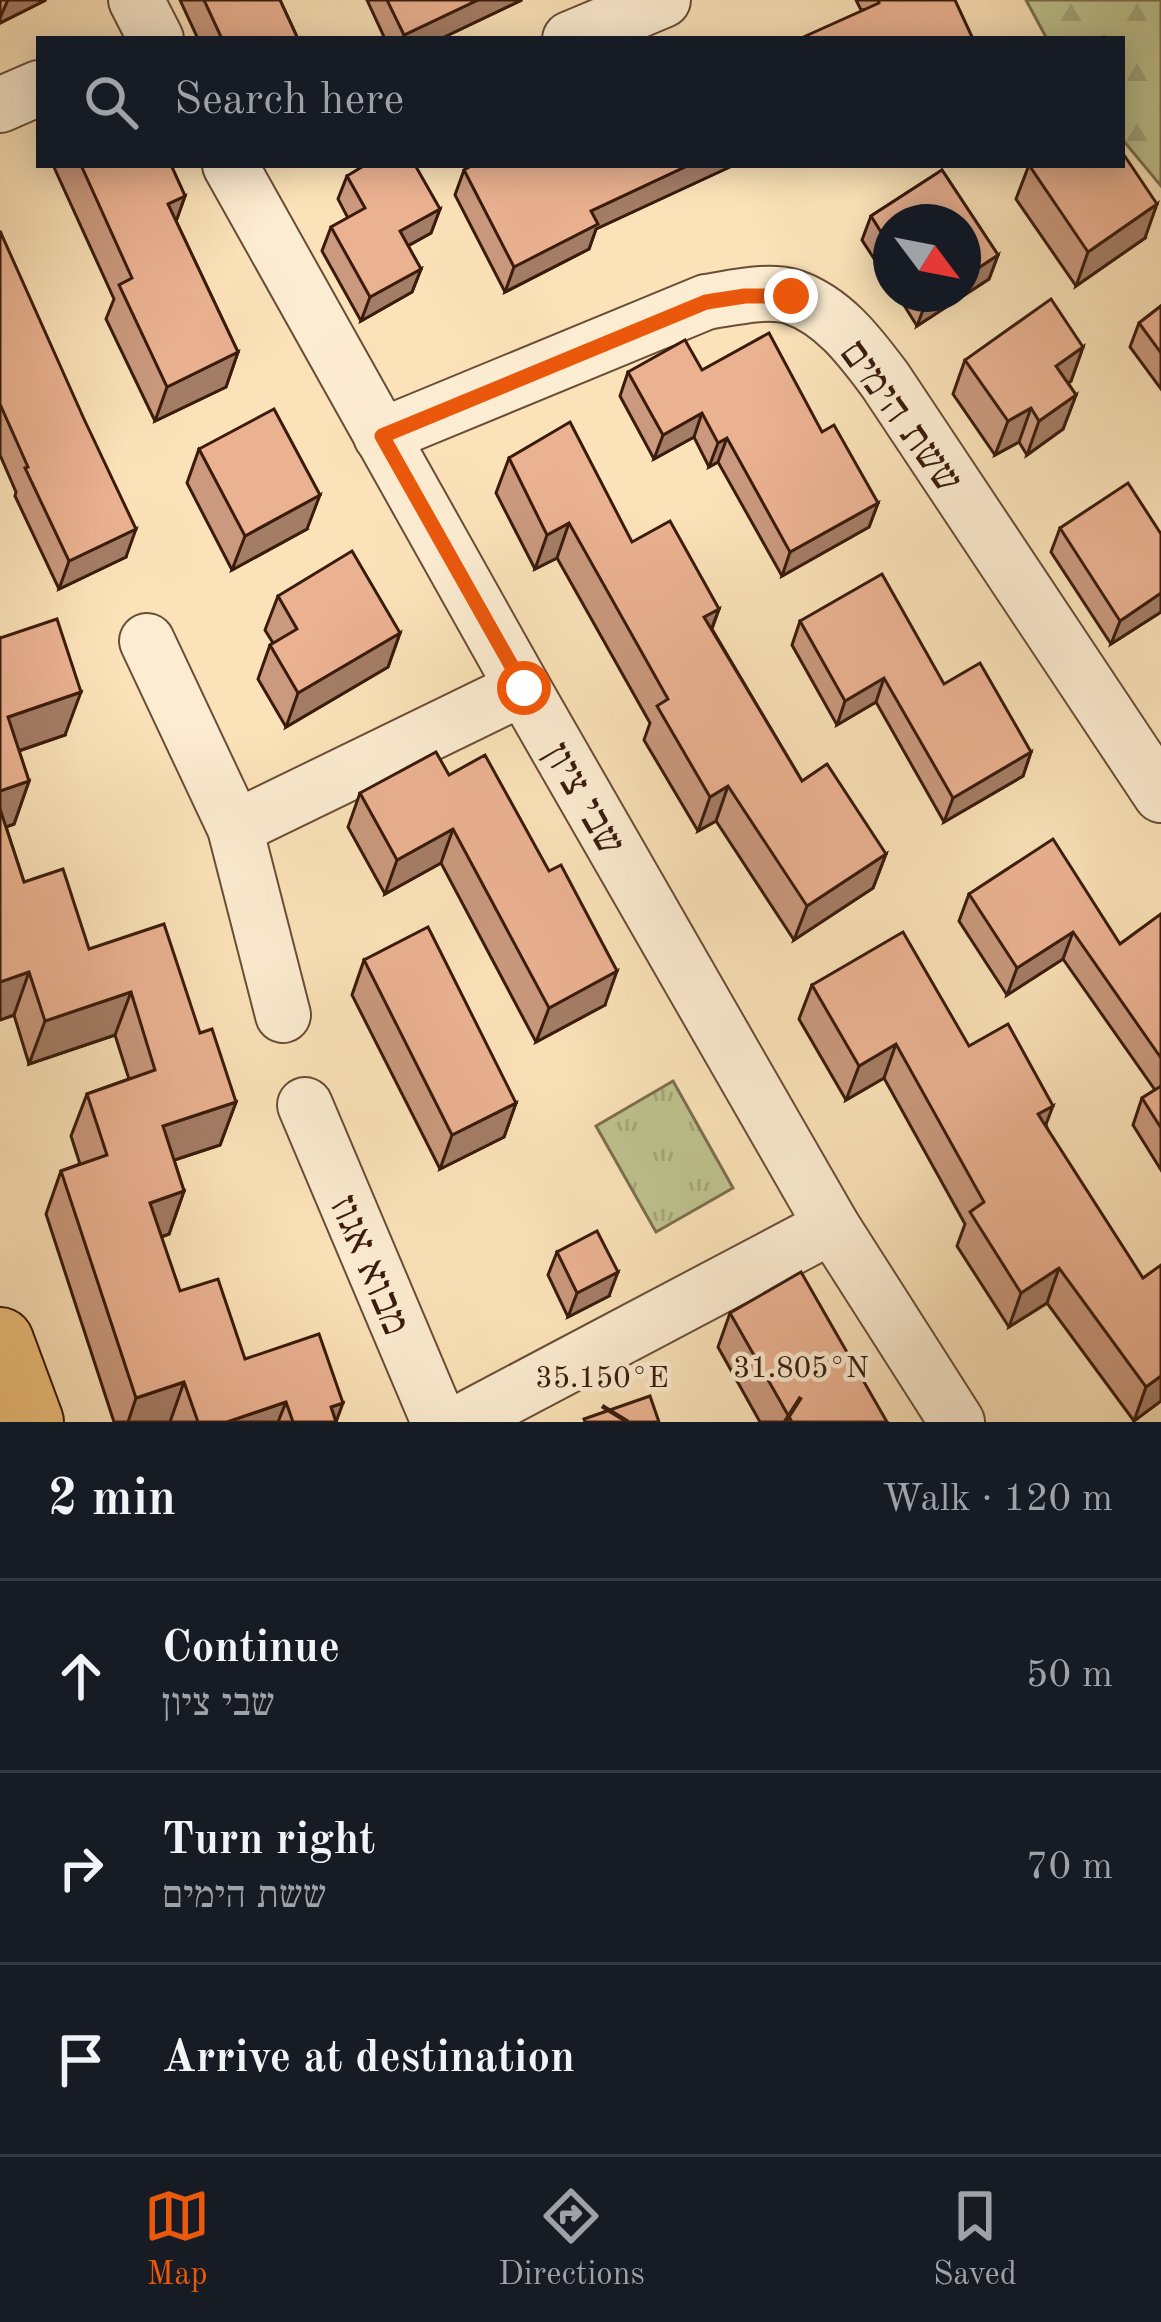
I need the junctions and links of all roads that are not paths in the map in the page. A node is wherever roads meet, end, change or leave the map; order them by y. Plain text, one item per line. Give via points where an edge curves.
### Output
1 (663, 0) edge
2 (577, 36) edge
3 (36, 89) edge
4 (0, 106) edge
5 (245, 169) edge
6 (382, 436) junction
7 (147, 641) dead end
8 (524, 688) junction
9 (1144, 735) edge
10 (1161, 795) edge
11 (235, 828) junction
12 (283, 1015) dead end
13 (305, 1105) dead end
14 (832, 1226) junction
15 (0, 1341) edge
16 (30, 1422) edge
17 (439, 1422) edge
18 (461, 1422) edge
19 (957, 1422) edge

1 - 2 street
3 - 4 street
5 - 6 street, שבי ציון
6 - 8 street, שבי ציון
6 - 9 street, ששת הימים via 706,302 791,296 855,340
7 - 11 street
8 - 11 street
8 - 14 street, שבי ציון
9 - 10 street, ששת הימים
11 - 12 street
13 - 17 street, מבוא אגוז
14 - 18 street
14 - 19 street, שבי ציון
15 - 16 main road

